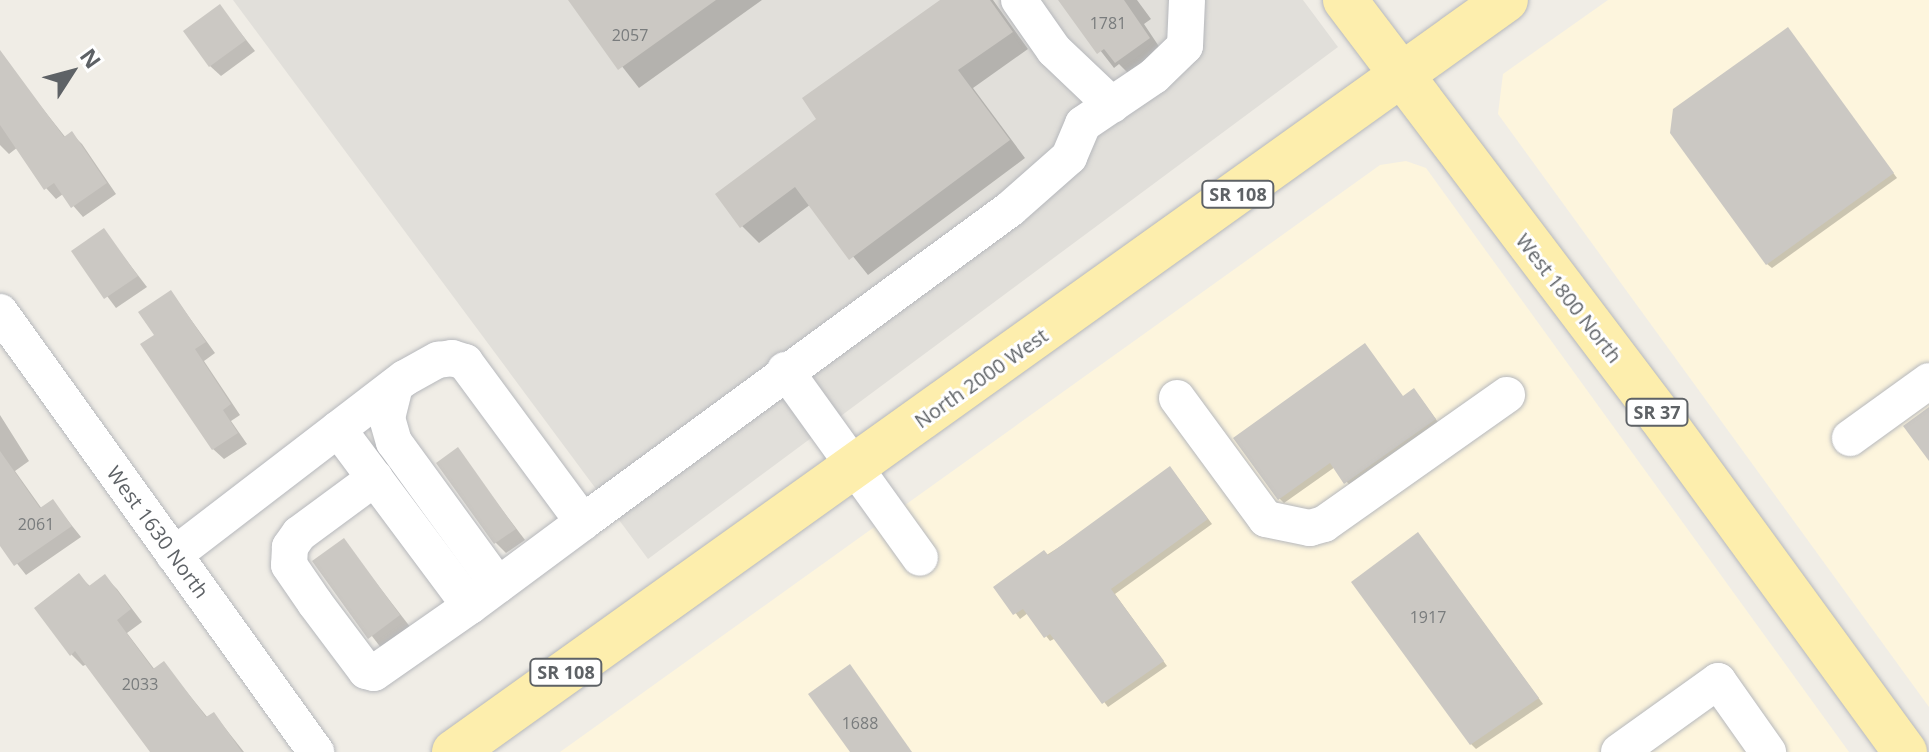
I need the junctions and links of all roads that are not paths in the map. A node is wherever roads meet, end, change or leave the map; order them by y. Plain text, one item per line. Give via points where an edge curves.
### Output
1 (1019, 0) edge
2 (1187, 0) edge
3 (1345, 0) edge
4 (1506, 0) edge
5 (1400, 78) junction
6 (1112, 105) junction
7 (0, 312) edge
8 (785, 370) junction
9 (1929, 381) edge
10 (395, 386) junction
11 (1507, 395) dead end
12 (1177, 398) dead end
13 (338, 429) junction
14 (1850, 438) dead end
15 (855, 467) junction
16 (375, 478) junction
17 (583, 522) junction
18 (174, 555) junction
19 (920, 558) dead end
20 (498, 585) junction
21 (470, 606) junction
22 (316, 752) edge
23 (454, 752) edge
24 (1619, 752) edge
25 (1768, 752) edge
26 (1905, 752) edge

1 - 6 street via 1054,50
2 - 6 street via 1185,46
3 - 5 main road, West 1800 North / SR 37
4 - 5 main road, North 2000 West / SR 108
5 - 15 main road, North 2000 West / SR 108
5 - 26 main road, West 1800 North / SR 37 via 1660,416
6 - 8 street via 1083,124 1069,157 1010,209
7 - 18 street, West 1630 North
8 - 15 street
8 - 17 street
9 - 14 street
10 - 13 street
10 - 17 street via 438,360 465,362
10 - 20 street via 387,418 394,442
11 - 12 street via 1324,524 1310,528 1266,519
13 - 16 street
13 - 18 street
15 - 19 street
15 - 23 main road, North 2000 West / SR 108
16 - 21 street
16 - 21 street via 299,534 290,547 289,565 366,671 374,673
17 - 20 street
18 - 22 street, West 1630 North
20 - 21 street
24 - 25 street via 1718,681

